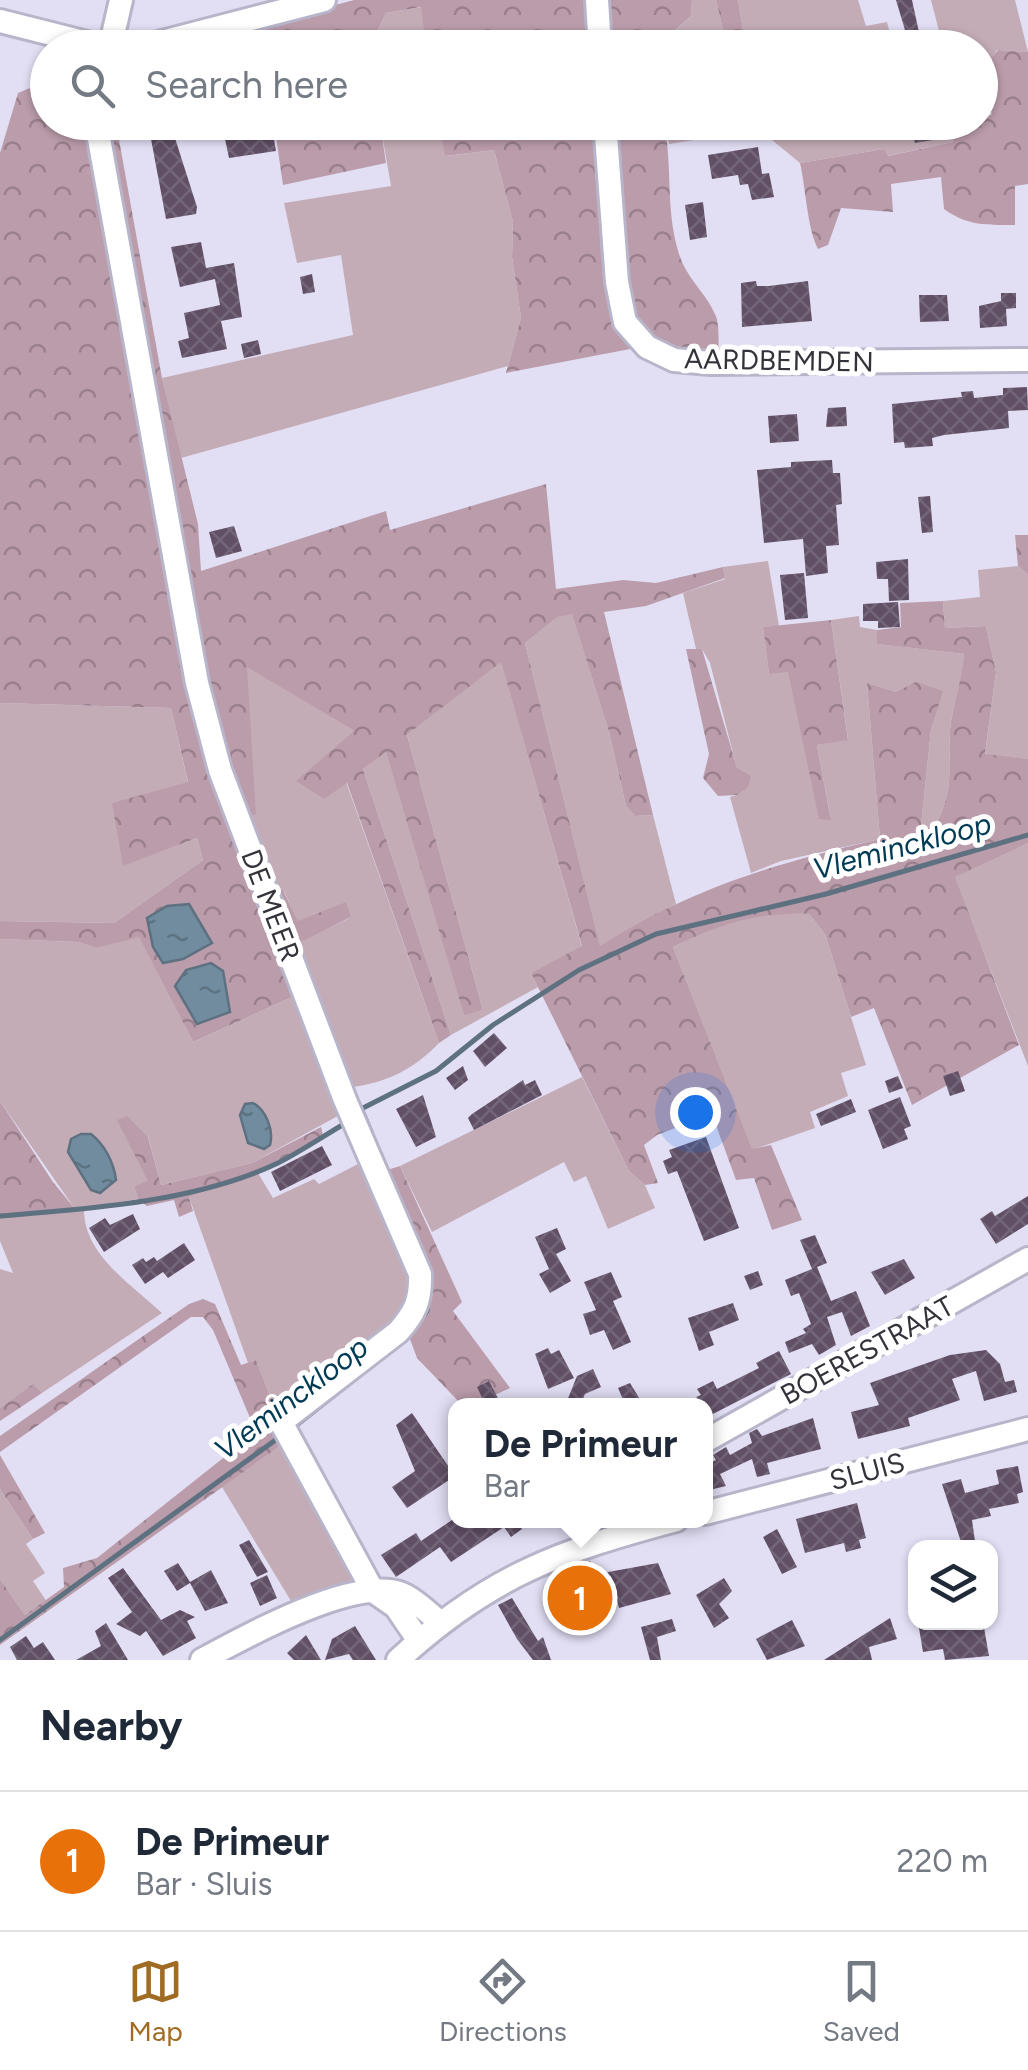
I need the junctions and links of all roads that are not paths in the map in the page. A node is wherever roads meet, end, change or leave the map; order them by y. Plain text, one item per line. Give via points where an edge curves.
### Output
1 (122, 0) edge
2 (324, 0) edge
3 (597, 0) edge
4 (0, 21) edge
5 (36, 30) edge
6 (114, 30) edge
7 (208, 30) edge
8 (599, 30) edge
9 (99, 140) edge
10 (607, 140) edge
11 (1028, 360) edge
12 (1028, 1259) edge
13 (1028, 1429) edge
14 (713, 1436) edge
15 (713, 1511) edge
16 (616, 1528) edge
17 (586, 1532) edge
18 (372, 1591) junction
19 (440, 1622) junction
20 (418, 1641) junction
21 (202, 1660) edge
22 (398, 1660) edge

1 - 6 street
2 - 7 street
3 - 8 street
4 - 5 street
9 - 18 street, DE MEER via 197,682 220,770 345,1100 420,1274 414,1315 280,1422
10 - 11 street, AARDBEMDEN via 616,282 625,322 647,347 674,360 711,363
12 - 14 street, BOERESTRAAT
13 - 15 street, SLUIS
16 - 17 street
17 - 19 street
18 - 19 street via 402,1594
18 - 20 street via 396,1607
18 - 21 street via 271,1624
19 - 20 street
20 - 22 street

